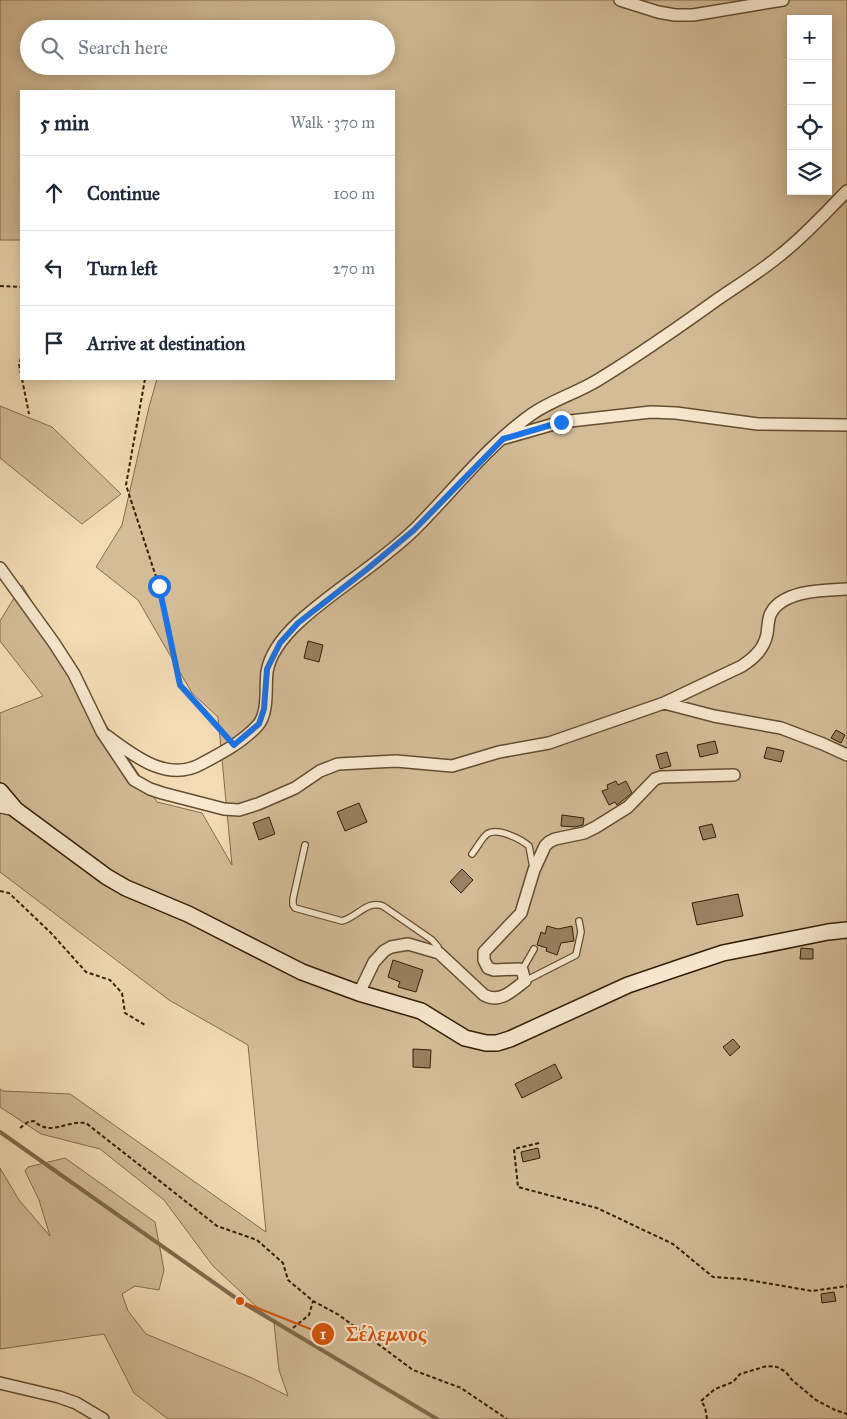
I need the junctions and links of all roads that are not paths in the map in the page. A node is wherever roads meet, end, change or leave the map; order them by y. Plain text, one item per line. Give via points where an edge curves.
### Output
1 (620, 0) edge
2 (783, 0) edge
3 (847, 191) edge
4 (847, 426) edge
5 (503, 439) junction
6 (0, 568) edge
7 (847, 588) edge
8 (664, 703) junction
9 (102, 732) junction
10 (847, 755) edge
11 (734, 775) dead end
12 (0, 791) edge
13 (0, 807) edge
14 (16, 810) junction
15 (305, 845) dead end
16 (472, 854) dead end
17 (534, 870) junction
18 (579, 921) dead end
19 (847, 930) edge
20 (534, 949) dead end
21 (439, 953) junction
22 (522, 970) junction
23 (525, 981) junction
24 (359, 993) junction
25 (0, 1383) edge
26 (103, 1419) edge

1 - 2 street via 658,12 693,15
3 - 5 street via 779,257 621,366 535,412
4 - 5 street via 758,424 651,412 561,422
5 - 9 street via 414,530 298,623 280,643 267,669 264,709 259,724 234,745 198,766 178,771 136,757
6 - 9 street via 74,674
7 - 8 street via 802,594 782,601 771,614 763,646 753,658
8 - 9 street via 549,743 499,752 452,766 396,761 338,764 320,771 295,788 239,810 224,809 143,786 127,772
8 - 10 street via 781,728
11 - 17 street via 655,779 628,807 596,827 549,842
12 - 14 main road
13 - 14 street
14 - 24 main road via 126,888 196,918 302,972
15 - 21 lane via 293,899 294,908 342,921 378,904 432,940
16 - 17 lane via 491,832 515,836 529,846
17 - 22 street via 521,913 483,956 491,970
18 - 23 lane via 581,932 576,955
19 - 24 main road via 723,953 628,985 497,1043 465,1038 421,1011
20 - 22 lane
21 - 23 street via 488,998 501,998
21 - 24 street via 408,944 391,947 374,962
22 - 23 street
25 - 26 street via 59,1397

